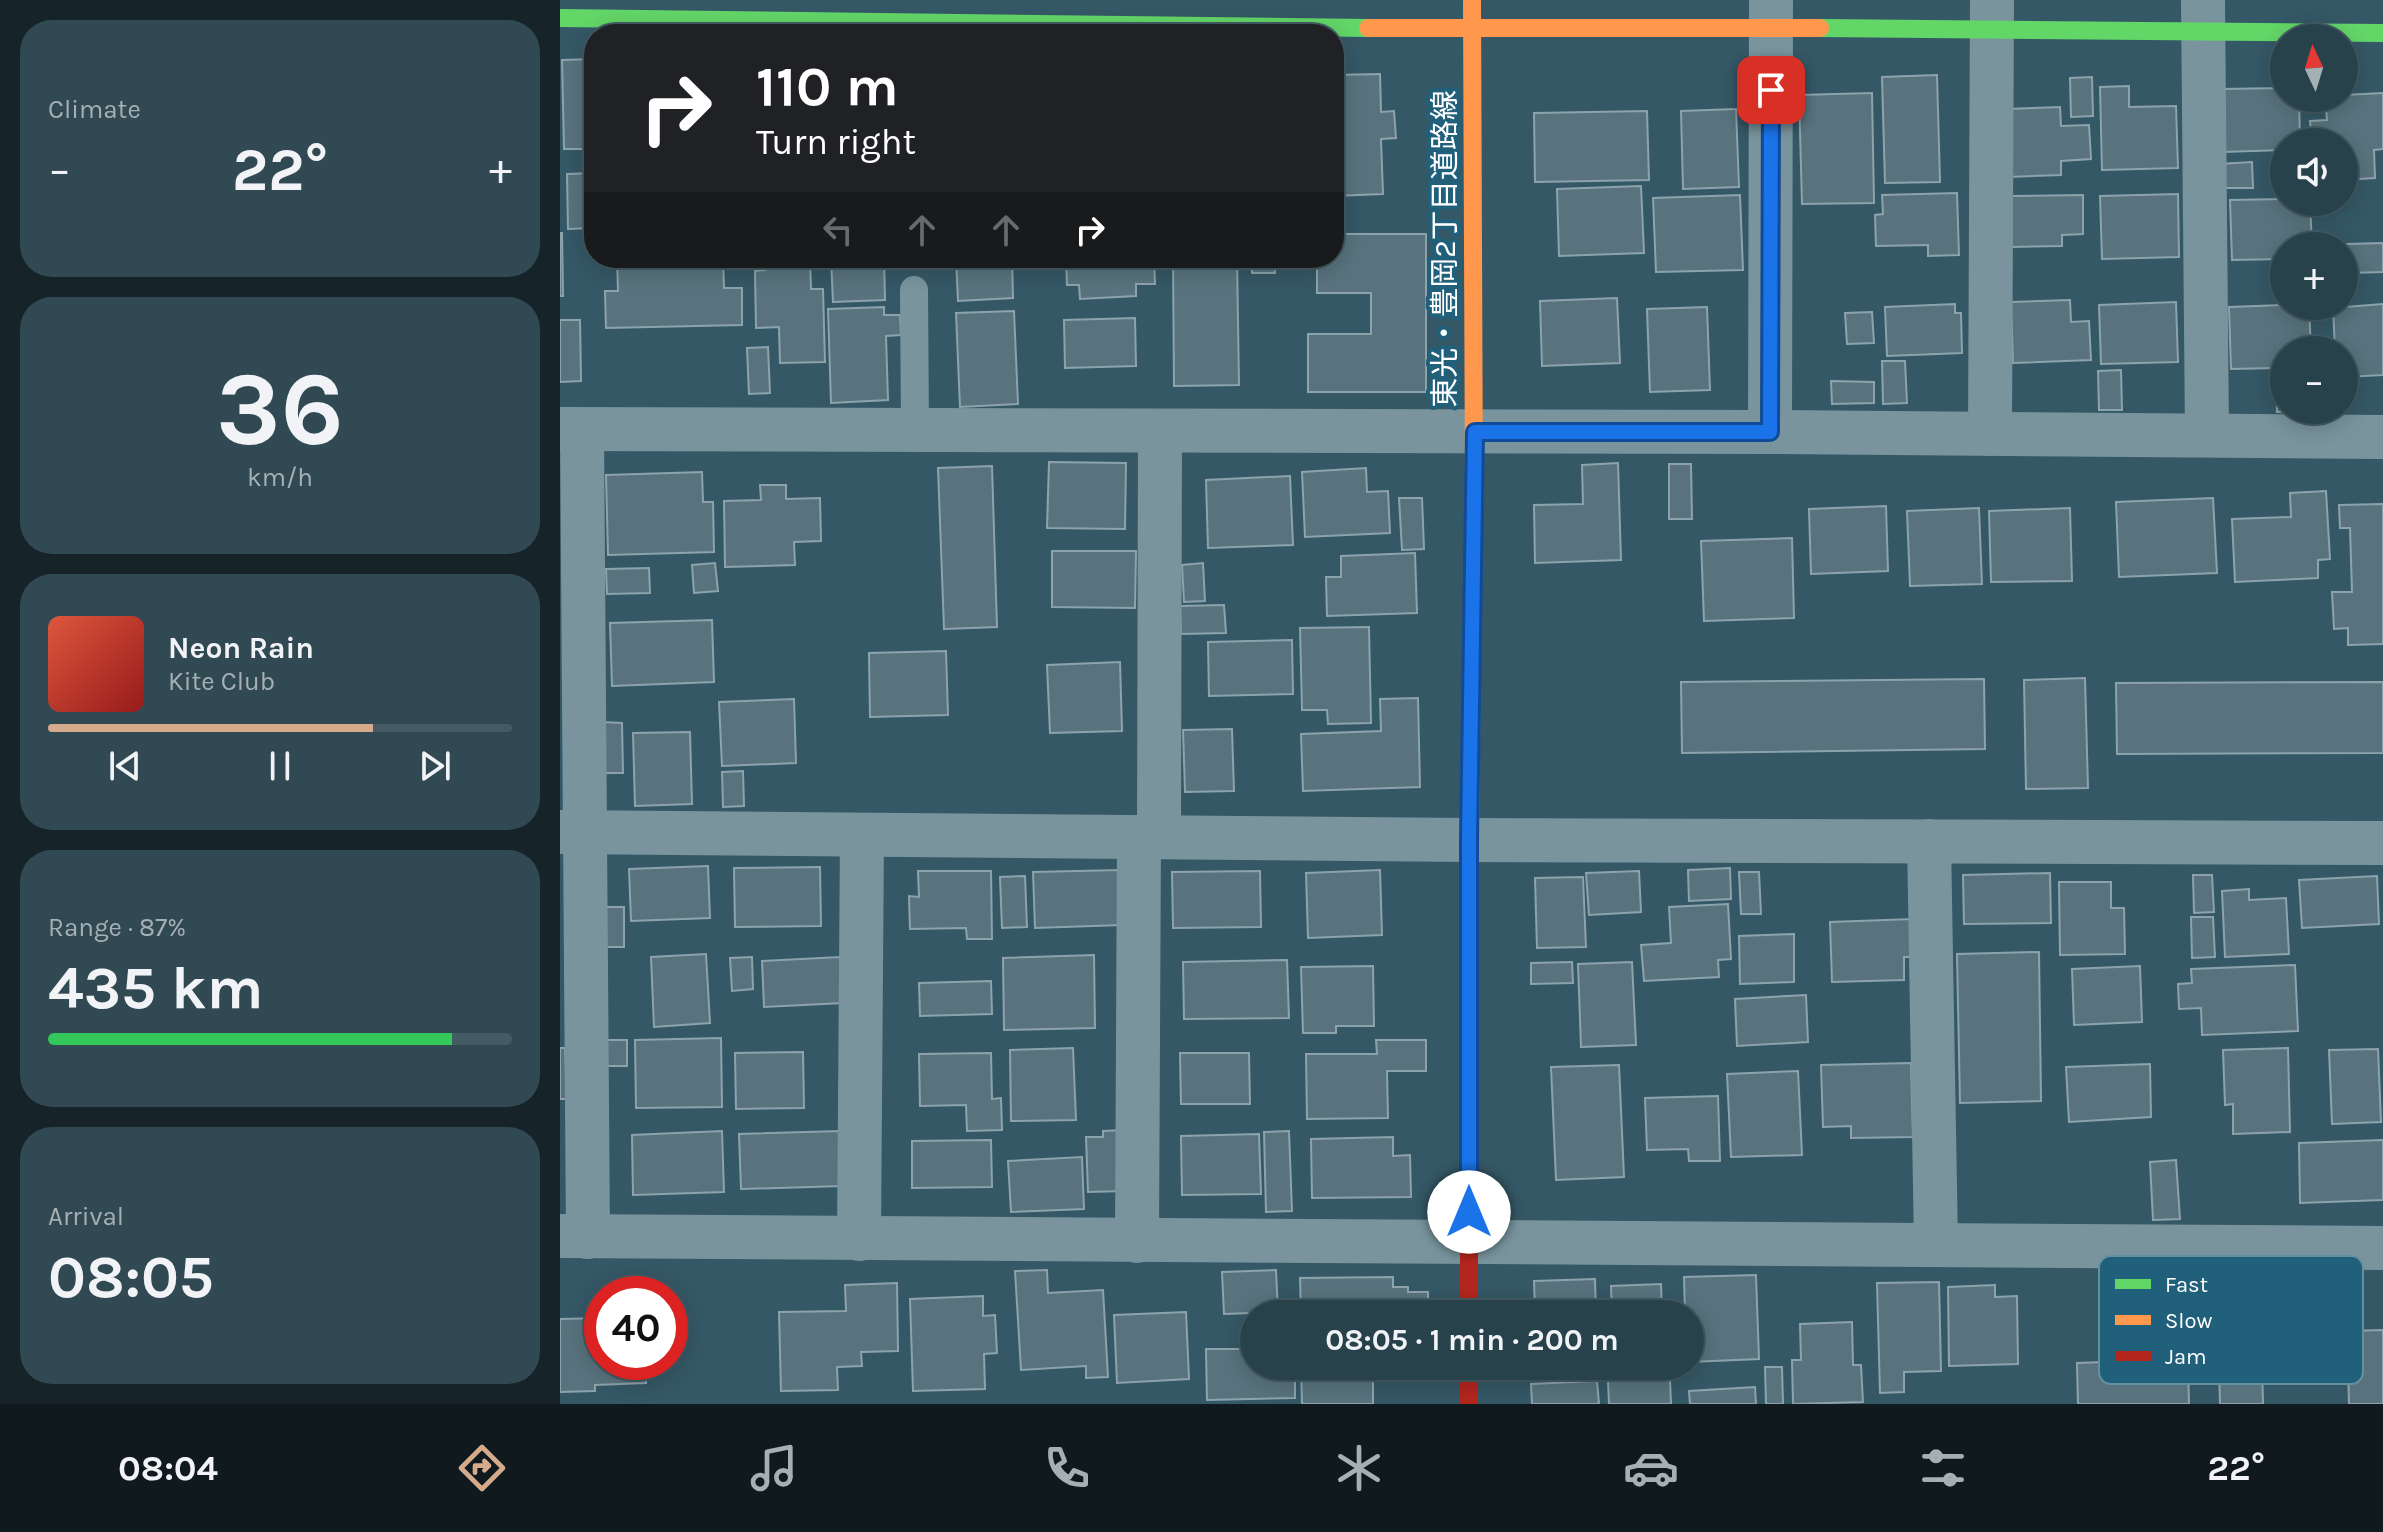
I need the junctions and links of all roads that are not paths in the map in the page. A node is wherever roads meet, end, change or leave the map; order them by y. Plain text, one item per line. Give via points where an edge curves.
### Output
1 (1472, 0) edge
2 (1115, 12) edge
3 (1771, 14) edge
4 (1992, 15) edge
5 (2202, 16) edge
6 (560, 18) edge
7 (684, 24) edge
8 (820, 24) edge
9 (1472, 29) junction
10 (2383, 33) edge
11 (914, 290) dead end
12 (571, 429) edge
13 (915, 430) junction
14 (1160, 431) junction
15 (1475, 432) junction
16 (1770, 432) junction
17 (1990, 434) junction
18 (2207, 435) junction
19 (2383, 437) edge
20 (573, 832) edge
21 (862, 835) junction
22 (1149, 837) junction
23 (1469, 840) junction
24 (1929, 841) junction
25 (2383, 843) edge
26 (574, 1236) edge
27 (859, 1239) junction
28 (1137, 1241) junction
29 (1469, 1243) junction
30 (1936, 1245) junction
31 (2383, 1248) edge
32 (1469, 1300) edge
33 (1469, 1380) edge
34 (1469, 1404) edge

1 - 9 street, 東光・豊岡2丁目道路線
2 - 8 street
2 - 9 street
3 - 4 street
3 - 9 street
3 - 16 street
4 - 5 street
4 - 17 street
5 - 10 street
5 - 18 street
6 - 7 street
9 - 15 street, 東光・豊岡2丁目道路線
11 - 13 lane
12 - 13 street
12 - 20 street
13 - 14 street
14 - 15 street
14 - 22 street
15 - 16 street
15 - 23 street, 東光・豊岡2丁目道路線
16 - 17 street
17 - 18 street
18 - 19 street
20 - 21 street
20 - 26 street
21 - 22 street
21 - 27 street
22 - 23 street
22 - 28 street
23 - 24 street
23 - 29 street, 東光・豊岡2丁目道路線
24 - 25 street
24 - 30 street
26 - 27 street
27 - 28 street
28 - 29 street
29 - 30 street
29 - 32 street, 東光・豊岡2丁目道路線
30 - 31 street
33 - 34 street

